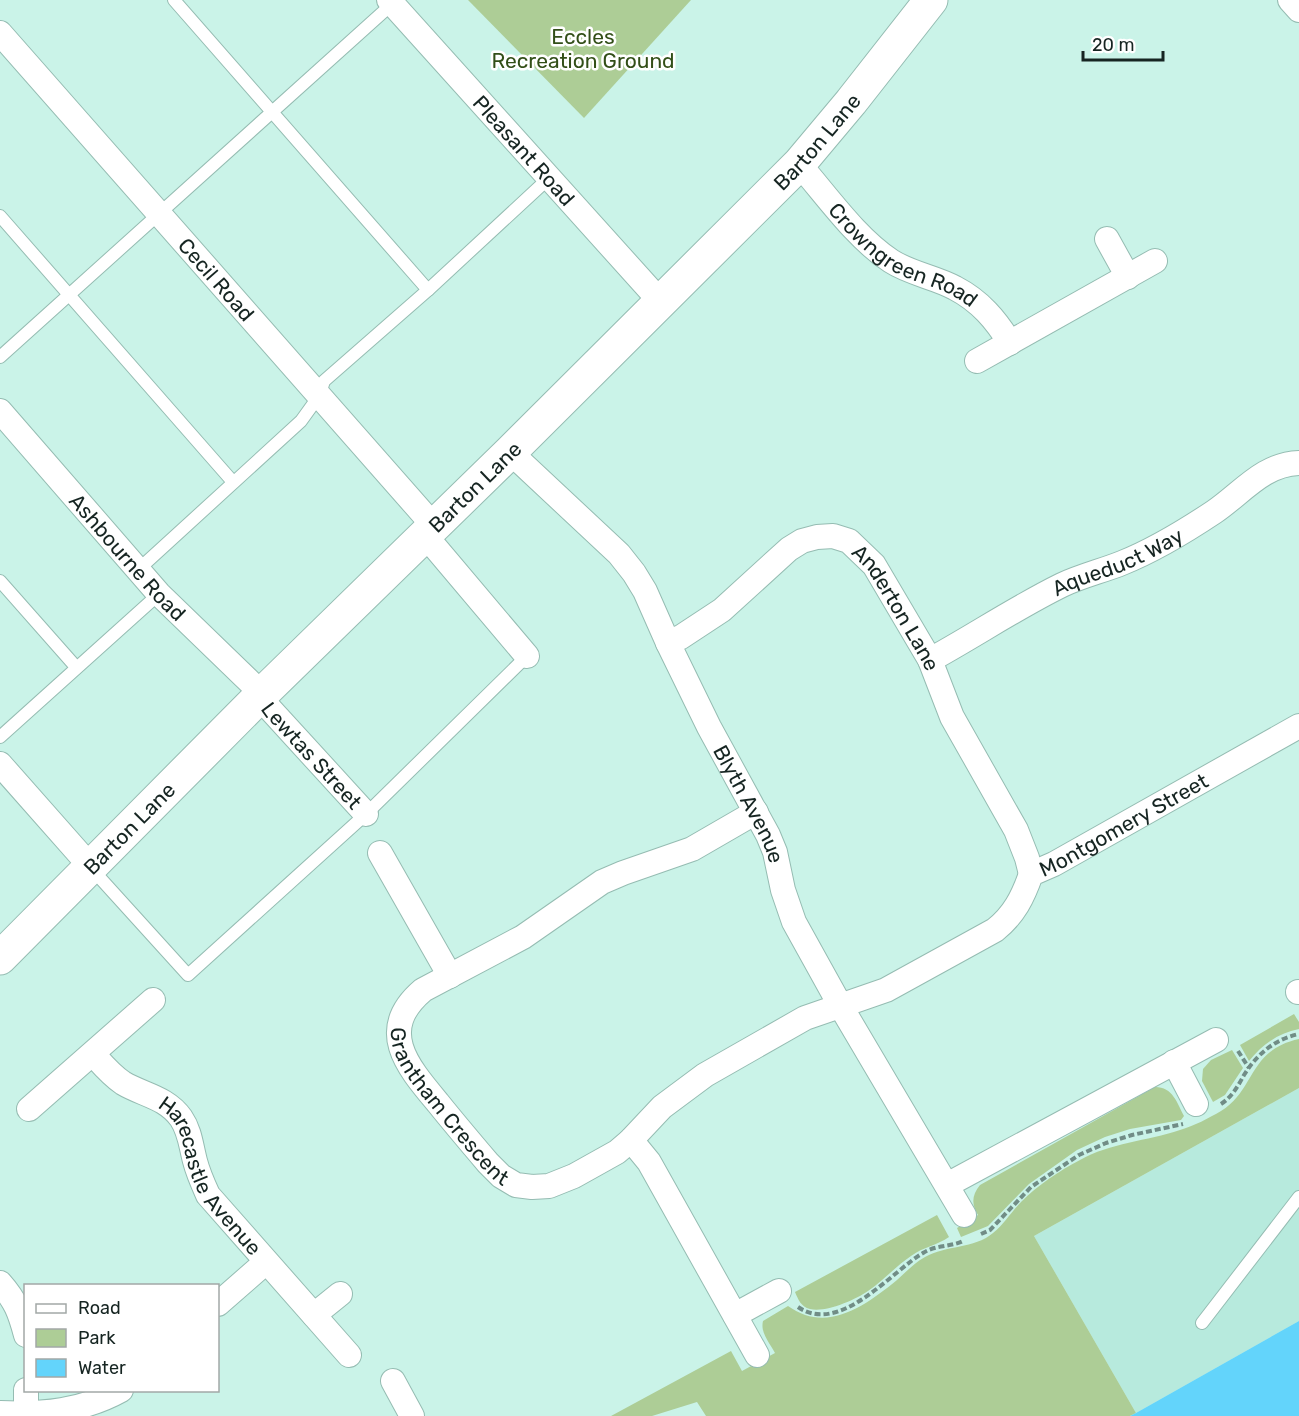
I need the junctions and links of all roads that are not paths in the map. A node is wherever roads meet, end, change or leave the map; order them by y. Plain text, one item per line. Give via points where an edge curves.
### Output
1 (174, 0) edge
2 (931, 0) edge
3 (1290, 0) edge
4 (391, 2) edge
5 (1299, 10) edge
6 (0, 33) edge
7 (272, 112) junction
8 (799, 164) junction
9 (549, 178) junction
10 (159, 214) junction
11 (0, 216) edge
12 (1107, 239) dead end
13 (1155, 261) dead end
14 (1128, 277) junction
15 (428, 290) junction
16 (69, 295) junction
17 (660, 301) junction
18 (1010, 343) junction
19 (0, 357) edge
20 (977, 361) dead end
21 (319, 396) junction
22 (0, 411) edge
23 (510, 452) junction
24 (1299, 463) edge
25 (233, 482) junction
26 (429, 530) junction
27 (140, 570) junction
28 (0, 581) edge
29 (159, 594) junction
30 (668, 643) junction
31 (527, 656) joint
32 (930, 660) junction
33 (76, 667) junction
34 (259, 697) junction
35 (1299, 726) edge
36 (0, 737) edge
37 (0, 764) edge
38 (756, 812) junction
39 (366, 814) junction
40 (380, 853) dead end
41 (91, 867) junction
42 (1031, 874) junction
43 (0, 958) edge
44 (450, 976) junction
45 (153, 1000) dead end
46 (840, 1005) junction
47 (1226, 1043) road end
48 (93, 1054) junction
49 (1174, 1062) junction
50 (29, 1109) dead end
51 (1202, 1110) road end
52 (631, 1140) junction
53 (947, 1185) junction
54 (1299, 1197) edge
55 (964, 1215) dead end
56 (266, 1262) junction
57 (0, 1283) edge
58 (340, 1294) dead end
59 (786, 1297) road end
60 (219, 1303) edge
61 (314, 1315) junction
62 (735, 1315) junction
63 (1202, 1323) dead end
64 (24, 1328) edge
65 (349, 1355) dead end
66 (757, 1355) dead end
67 (393, 1381) dead end
68 (27, 1392) edge
69 (116, 1392) edge
70 (0, 1413) edge
71 (26, 1414) junction
72 (412, 1416) edge

1 - 7 lane
2 - 8 main road, Barton Lane
3 - 5 street
4 - 7 lane
4 - 9 street, Pleasant Road
6 - 10 street, Cecil Road
7 - 10 lane
7 - 15 lane
8 - 17 main road, Barton Lane
8 - 18 street, Crowngreen Road via 877,250 892,262 955,288 977,302 998,323
9 - 15 lane
9 - 17 street, Pleasant Road
10 - 16 lane
10 - 21 street, Cecil Road
11 - 16 lane
12 - 14 street
13 - 14 street
14 - 18 street
15 - 21 lane via 324,381
16 - 19 lane
16 - 25 lane
17 - 23 main road, Barton Lane
18 - 20 street
21 - 25 lane via 301,421
21 - 26 street, Cecil Road
22 - 27 street, Ashbourne Road
23 - 26 main road, Barton Lane
23 - 30 street, Blyth Avenue via 619,554 645,591
24 - 32 street, Aqueduct Way via 1271,469 1213,513 1141,554 1061,585
25 - 27 lane
26 - 31 street, Cecil Road
26 - 34 main road, Barton Lane
27 - 29 street, Ashbourne Road
28 - 33 lane
29 - 33 lane
29 - 34 street, Ashbourne Road via 251,683
30 - 32 street, Anderton Lane via 722,610 789,549 802,541 833,536 849,541 874,565
30 - 38 street, Blyth Avenue
31 - 39 lane
32 - 42 street, Anderton Lane via 952,717 1016,830
33 - 36 lane
34 - 39 street, Lewtas Street
34 - 41 main road, Barton Lane
35 - 42 street, Montgomery Street
37 - 41 street
38 - 44 street, Grantham Crescent via 692,849 602,882 523,937
38 - 46 street, Blyth Avenue via 775,852 794,922
39 - 41 lane via 188,975
40 - 44 street
41 - 43 main road, Barton Lane
42 - 46 street, Montgomery Street via 1016,909 995,930 886,990
44 - 52 street, Grantham Crescent via 423,990 405,1011 399,1021 402,1053 419,1080 501,1176 516,1185 549,1186 617,1152
45 - 48 street
46 - 52 street, Grantham Crescent via 805,1018 705,1076 662,1107
46 - 53 street, Blyth Avenue
47 - 49 street
48 - 50 street
48 - 56 street, Harecastle Avenue via 115,1077 160,1099 182,1119 208,1196
49 - 51 street
49 - 53 street
52 - 62 street via 649,1162
53 - 55 street, Blyth Avenue
54 - 63 lane
56 - 60 street
56 - 61 street, Harecastle Avenue
57 - 64 street via 13,1297
58 - 61 street
59 - 62 street
61 - 65 street, Harecastle Avenue
62 - 66 street
67 - 72 street
68 - 71 street
69 - 71 street via 60,1412
70 - 71 street

